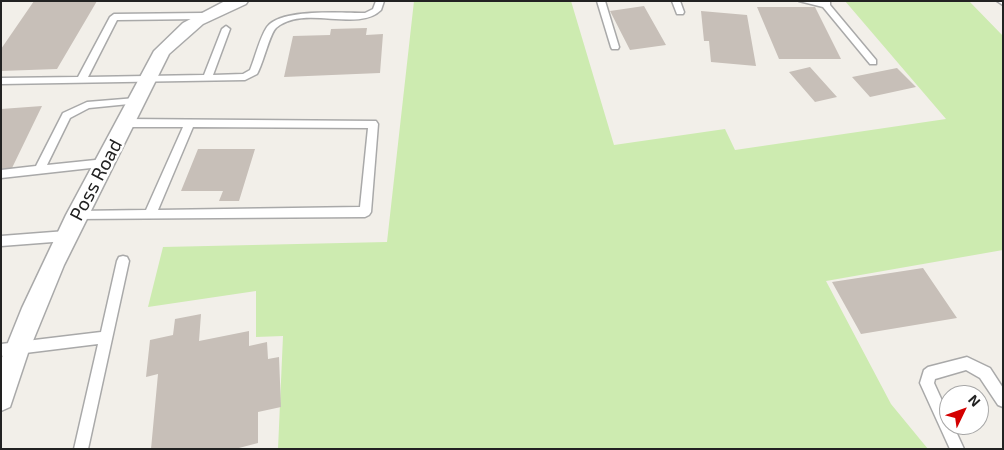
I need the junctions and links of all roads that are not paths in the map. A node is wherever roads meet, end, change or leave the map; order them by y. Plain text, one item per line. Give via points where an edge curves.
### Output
1 (240, 1) edge
2 (380, 1) edge
3 (601, 1) edge
4 (676, 1) edge
5 (803, 1) edge
6 (826, 3) edge
7 (214, 9) edge
8 (680, 12) dead end
9 (226, 29) dead end
10 (615, 47) dead end
11 (874, 62) dead end
12 (207, 79) junction
13 (147, 80) junction
14 (1, 81) edge
15 (81, 81) junction
16 (136, 101) junction
17 (125, 123) junction
18 (190, 123) junction
19 (105, 163) junction
20 (39, 170) junction
21 (1, 174) edge
22 (150, 215) junction
23 (77, 216) junction
24 (66, 236) junction
25 (1, 241) edge
26 (123, 261) dead end
27 (106, 337) junction
28 (9, 349) edge
29 (1, 398) edge
30 (1003, 400) edge
31 (81, 449) edge
32 (957, 449) edge

1 - 7 street, Poss Road
2 - 12 lane via 377,10 367,16 284,18 271,27 254,72 234,79
3 - 10 lane
4 - 8 lane
5 - 6 lane
6 - 11 lane
7 - 13 street, Poss Road via 188,25 162,51
7 - 15 lane via 114,17
9 - 12 lane
12 - 13 lane
13 - 15 lane
13 - 16 street, Poss Road
14 - 15 lane
16 - 17 street, Poss Road
16 - 20 lane via 88,105 66,116
17 - 18 lane
17 - 19 street, Poss Road
18 - 22 lane
18 - 22 lane via 373,124 365,212
19 - 20 lane
19 - 23 street, Poss Road
20 - 21 lane
22 - 23 lane
23 - 24 street, Poss Road
24 - 25 lane
24 - 28 street, Poss Road
26 - 27 lane
27 - 28 lane
27 - 31 lane
28 - 29 street, Poss Road
30 - 32 lane via 985,373 967,363 929,376 927,382

